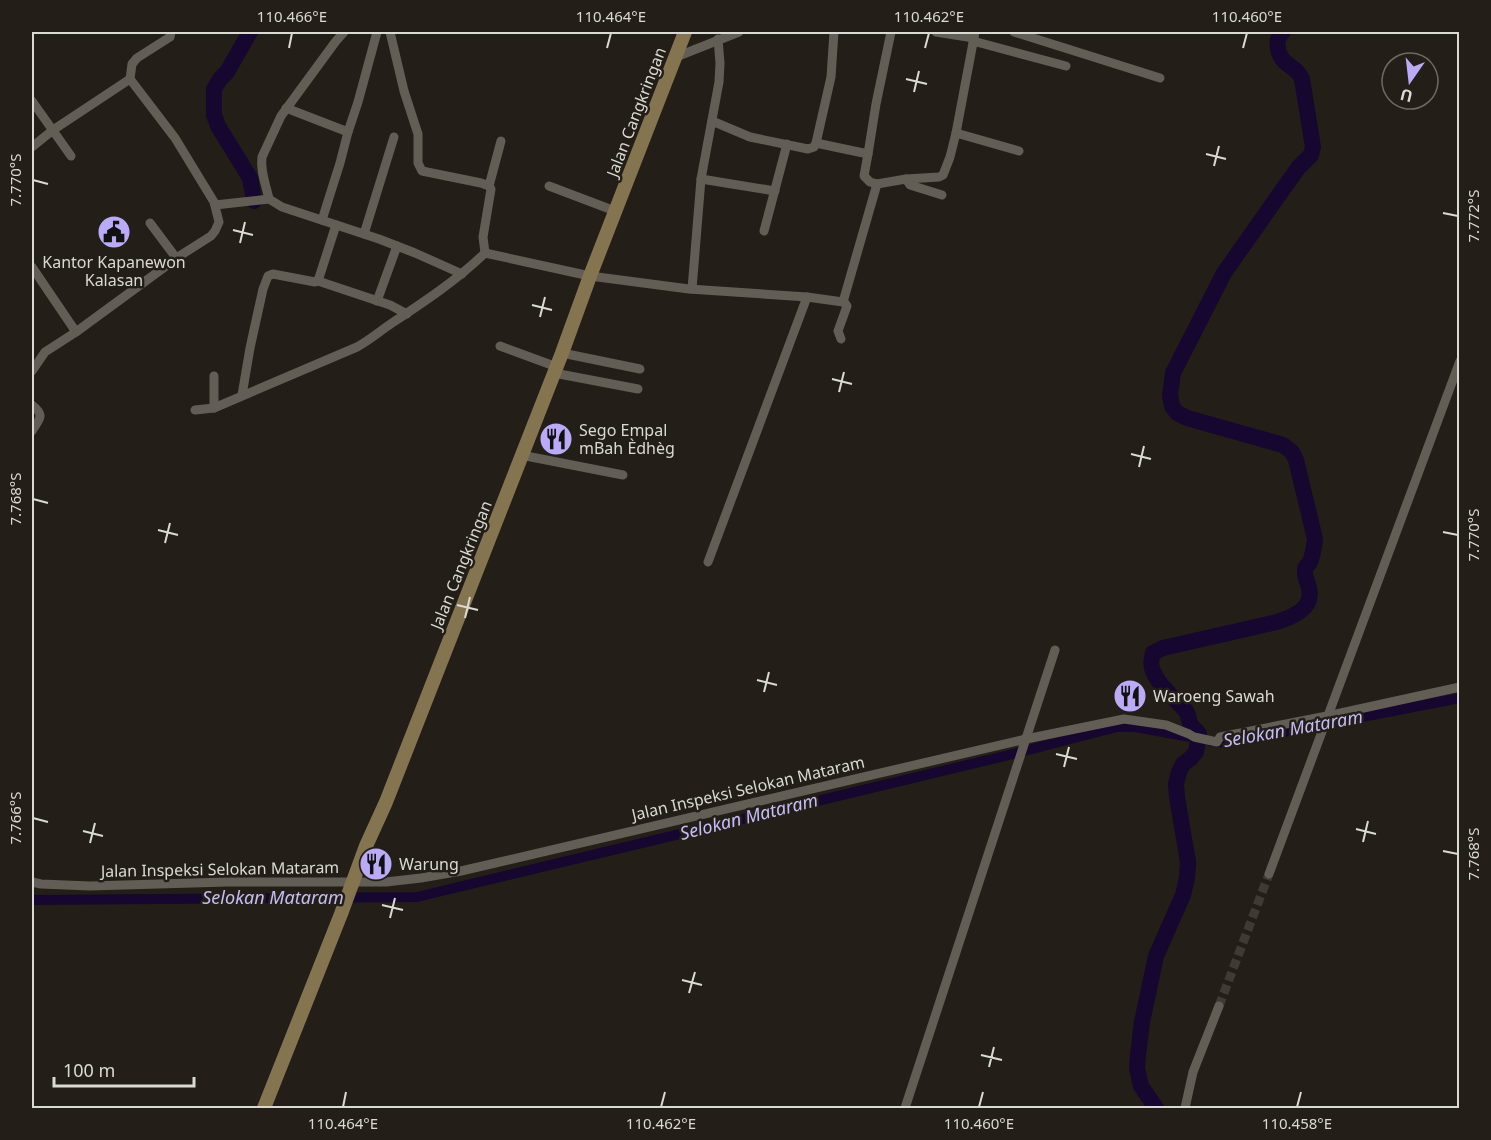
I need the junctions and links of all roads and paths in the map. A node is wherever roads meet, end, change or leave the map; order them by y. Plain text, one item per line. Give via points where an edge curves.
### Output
1 (171, 32) edge
2 (344, 32) edge
3 (377, 32) edge
4 (390, 32) edge
5 (685, 32) edge
6 (740, 32) edge
7 (834, 32) edge
8 (891, 32) edge
9 (936, 32) edge
10 (1014, 32) edge
11 (974, 37) edge
12 (718, 39) junction
13 (676, 57) junction
14 (1066, 66) dead end
15 (1160, 78) dead end
16 (130, 79) junction
17 (32, 101) edge
18 (286, 108) junction
19 (712, 121) junction
20 (53, 130) junction
21 (348, 132) junction
22 (956, 133) junction
23 (393, 137) dead end
24 (501, 141) dead end
25 (816, 143) junction
26 (787, 144) junction
27 (32, 147) edge
28 (1018, 151) dead end
29 (868, 153) junction
30 (71, 156) dead end
31 (702, 179) junction
32 (906, 179) junction
33 (877, 184) junction
34 (489, 186) junction
35 (549, 186) dead end
36 (775, 191) junction
37 (942, 195) dead end
38 (269, 199) junction
39 (215, 205) junction
40 (615, 211) junction
41 (322, 220) junction
42 (150, 224) dead end
43 (336, 225) junction
44 (764, 231) dead end
45 (364, 234) junction
46 (397, 246) junction
47 (485, 254) junction
48 (177, 259) junction
49 (32, 267) edge
50 (462, 274) junction
51 (590, 276) junction
52 (318, 281) junction
53 (692, 289) junction
54 (807, 297) junction
55 (377, 301) junction
56 (843, 302) junction
57 (407, 314) junction
58 (76, 332) junction
59 (841, 339) dead end
60 (500, 346) dead end
61 (562, 353) junction
62 (1460, 361) edge
63 (640, 369) dead end
64 (555, 370) junction
65 (32, 371) edge
66 (214, 376) dead end
67 (638, 389) dead end
68 (242, 395) junction
69 (32, 405) edge
70 (214, 408) junction
71 (195, 410) dead end
72 (32, 431) edge
73 (521, 455) junction
74 (623, 475) dead end
75 (708, 562) dead end
76 (1055, 650) dead end
77 (1460, 687) edge
78 (1327, 718) junction
79 (1025, 742) junction
80 (1269, 874) tunnel mouth
81 (32, 882) edge
82 (352, 884) junction
83 (1219, 1005) tunnel mouth
84 (264, 1108) edge
85 (905, 1108) edge
86 (1185, 1108) edge

1 - 16 street via 170,37 137,58
2 - 18 street
3 - 21 street
4 - 34 street via 418,134 419,168
5 - 13 main road, Jalan Cangkringan
6 - 12 street
7 - 25 street via 831,77
8 - 29 street
9 - 11 street
10 - 15 street
11 - 14 street
11 - 22 street
12 - 13 street
12 - 19 street via 720,63
13 - 40 main road, Jalan Cangkringan
16 - 20 street
16 - 39 street via 175,138
17 - 20 street
18 - 21 street
18 - 38 street via 262,157
19 - 26 street via 750,137
19 - 31 street
20 - 27 street
20 - 30 street
21 - 41 street
22 - 28 street
22 - 32 street via 943,175
23 - 45 street
24 - 34 street
25 - 26 street via 812,149
25 - 29 street
26 - 36 street
29 - 33 street via 864,176
31 - 36 street
31 - 53 street
32 - 33 street
32 - 37 street via 910,185
33 - 56 street
34 - 47 street via 492,191 483,237
35 - 40 street
36 - 44 street
38 - 39 street
38 - 41 street
39 - 48 street via 219,222 215,231
40 - 51 main road, Jalan Cangkringan
41 - 43 street
42 - 48 street
43 - 45 street
43 - 52 street
45 - 46 street
46 - 50 street
46 - 55 street
47 - 50 street
47 - 51 street
48 - 58 street
49 - 58 street
50 - 57 street
51 - 53 street
51 - 61 main road, Jalan Cangkringan
52 - 55 street
52 - 68 street via 268,276
53 - 54 street
54 - 56 street
54 - 75 street
55 - 57 street
56 - 59 street via 847,306 838,331
57 - 68 street via 357,347
58 - 65 street via 45,352
60 - 64 street
61 - 63 street
61 - 64 main road, Jalan Cangkringan
62 - 78 street
64 - 67 street
64 - 73 main road, Jalan Cangkringan
66 - 70 street
68 - 70 street
69 - 72 street via 41,414
70 - 71 street
73 - 74 street
73 - 82 main road, Jalan Cangkringan
76 - 79 street
77 - 78 street, Jalan Inspeksi Selokan Mataram
78 - 79 street, Jalan Inspeksi Selokan Mataram via 1221,736 1217,742 1166,725 1124,719
78 - 80 street
79 - 82 street, Jalan Inspeksi Selokan Mataram via 461,871
79 - 85 street
81 - 82 street, Jalan Inspeksi Selokan Mataram via 90,886
82 - 84 main road, Jalan Cangkringan
83 - 86 street via 1193,1072

